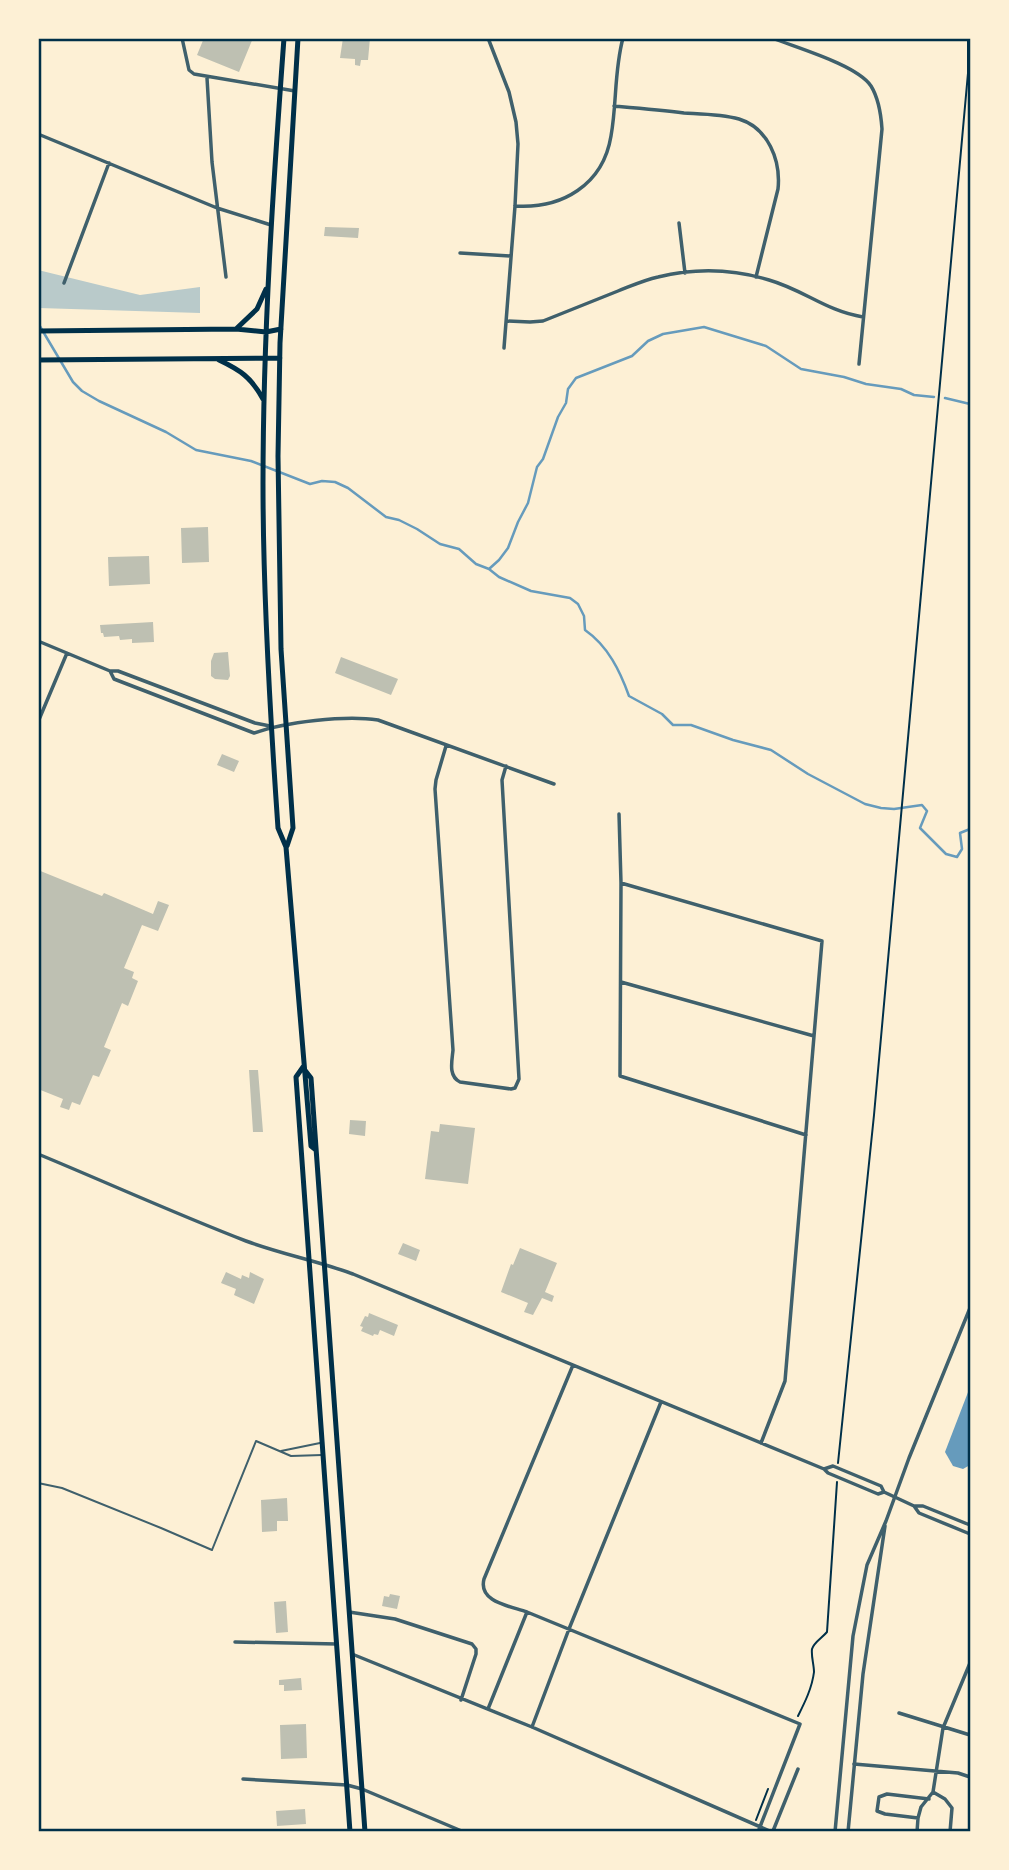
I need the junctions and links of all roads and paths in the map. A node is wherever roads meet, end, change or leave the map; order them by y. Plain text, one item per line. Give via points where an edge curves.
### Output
1 (182, 38) edge
2 (284, 38) edge
3 (298, 38) edge
4 (488, 38) edge
5 (623, 38) edge
6 (772, 38) edge
7 (968, 38) edge
8 (207, 78) junction
9 (280, 89) junction
10 (295, 91) junction
11 (614, 106) junction
12 (38, 134) edge
13 (109, 163) junction
14 (515, 206) junction
15 (217, 208) junction
16 (679, 223) dead end
17 (272, 226) junction
18 (460, 253) dead end
19 (510, 256) junction
20 (685, 273) junction
21 (226, 277) dead end
22 (756, 277) junction
23 (64, 283) dead end
24 (269, 283) junction
25 (863, 317) junction
26 (506, 321) junction
27 (236, 329) junction
28 (281, 329) junction
29 (38, 331) edge
30 (267, 332) junction
31 (504, 348) dead end
32 (265, 358) junction
33 (280, 358) junction
34 (216, 359) junction
35 (40, 360) edge
36 (859, 364) dead end
37 (264, 401) junction
38 (38, 640) edge
39 (67, 653) junction
40 (110, 671) junction
41 (38, 722) edge
42 (286, 725) junction
43 (275, 726) junction
44 (446, 746) junction
45 (506, 766) junction
46 (554, 784) dead end
47 (618, 814) dead end
48 (286, 847) junction
49 (621, 883) junction
50 (621, 982) junction
51 (814, 1036) junction
52 (303, 1067) junction
53 (806, 1135) junction
54 (38, 1154) edge
55 (309, 1262) junction
56 (324, 1265) junction
57 (971, 1308) edge
58 (573, 1365) junction
59 (662, 1402) junction
60 (322, 1443) junction
61 (761, 1443) junction
62 (280, 1451) junction
63 (323, 1455) junction
64 (838, 1468) junction
65 (824, 1469) junction
66 (837, 1477) junction
67 (38, 1483) edge
68 (884, 1492) junction
69 (894, 1497) junction
70 (914, 1506) junction
71 (886, 1521) junction
72 (971, 1525) edge
73 (971, 1534) edge
74 (348, 1612) junction
75 (527, 1612) junction
76 (569, 1629) junction
77 (235, 1642) dead end
78 (337, 1644) junction
79 (352, 1654) junction
80 (971, 1663) edge
81 (814, 1674) dead end
82 (461, 1700) junction
83 (488, 1709) junction
84 (899, 1713) dead end
85 (532, 1727) junction
86 (943, 1728) junction
87 (971, 1735) edge
88 (854, 1764) junction
89 (798, 1769) dead end
90 (936, 1771) junction
91 (971, 1777) edge
92 (243, 1779) dead end
93 (347, 1785) junction
94 (362, 1789) junction
95 (933, 1792) junction
96 (929, 1799) junction
97 (918, 1818) junction
98 (760, 1826) junction
99 (350, 1832) edge
100 (365, 1832) edge
101 (464, 1832) edge
102 (758, 1832) edge
103 (772, 1832) edge
104 (835, 1832) edge
105 (848, 1832) edge
106 (917, 1832) edge
107 (950, 1832) edge

1 - 8 street via 189,70
2 - 9 main road
3 - 10 main road
4 - 14 street via 516,122
5 - 11 street
6 - 25 street via 855,71 873,89 878,103 882,129
7 - 64 path via 903,800
8 - 9 street
8 - 15 street
9 - 10 street
9 - 17 main road
10 - 28 main road
11 - 14 street via 610,144 593,177 563,200
11 - 22 street via 736,118 766,138 775,154 779,178
12 - 13 street
13 - 15 street
13 - 23 street
14 - 19 street
15 - 17 street
15 - 21 street
16 - 20 street
17 - 24 main road
18 - 19 street
19 - 26 street
20 - 22 street via 721,271
20 - 26 street via 657,277 543,321
22 - 25 street via 833,310
24 - 27 main road via 257,309
24 - 30 main road
25 - 36 street
26 - 31 street
27 - 29 main road
27 - 30 main road
28 - 30 main road
28 - 33 main road
30 - 32 main road
32 - 33 main road
32 - 34 main road
32 - 37 main road
33 - 42 main road via 279,590
34 - 35 main road
34 - 37 main road via 243,372
37 - 43 main road via 265,604
38 - 39 street
39 - 40 street
39 - 41 street
40 - 43 street
40 - 43 street via 114,679 254,733
42 - 43 street
42 - 44 street via 369,719
42 - 48 main road via 292,828
43 - 48 main road via 278,828
44 - 45 street
44 - 45 street via 435,789 452,1075 460,1082 511,1089 519,1079 502,780
45 - 46 street
47 - 49 street
48 - 52 main road
49 - 50 street
49 - 51 street via 822,942
50 - 51 street
50 - 53 street via 620,1076
51 - 53 street
52 - 55 main road via 296,1077
52 - 56 main road via 311,1146 316,1150
53 - 61 street via 785,1381
54 - 55 street
55 - 56 street
55 - 60 main road
56 - 58 street
56 - 74 main road
57 - 69 street
58 - 59 street
58 - 75 street via 482,1584 490,1598
59 - 61 street
59 - 76 street
60 - 62 lane
60 - 63 main road
61 - 65 street
62 - 63 lane via 291,1456
62 - 67 lane via 256,1441 212,1550 62,1488
63 - 78 main road
64 - 65 street
64 - 68 street via 881,1486
65 - 66 street
66 - 68 street via 878,1494
66 - 81 path via 827,1632 814,1645
68 - 69 street
69 - 70 street
69 - 71 street
70 - 72 street
70 - 73 street via 919,1513
71 - 88 street
71 - 104 street via 867,1565 856,1616
74 - 79 main road
74 - 82 street via 395,1619 472,1644 476,1654
75 - 76 street
75 - 83 street
76 - 85 street
76 - 98 street via 800,1724
77 - 78 street
78 - 93 main road
79 - 82 street
79 - 94 main road
80 - 86 street
82 - 83 street
83 - 85 street
84 - 86 street
85 - 98 street
86 - 87 street
86 - 90 street
88 - 90 street
88 - 105 street
89 - 103 street
90 - 91 street
90 - 95 street
92 - 93 street
93 - 94 street
93 - 99 main road
94 - 100 main road
94 - 101 street
95 - 96 street
95 - 107 street via 952,1808
96 - 97 street
96 - 97 street via 879,1797 877,1811
97 - 106 street
98 - 102 street
98 - 103 street

